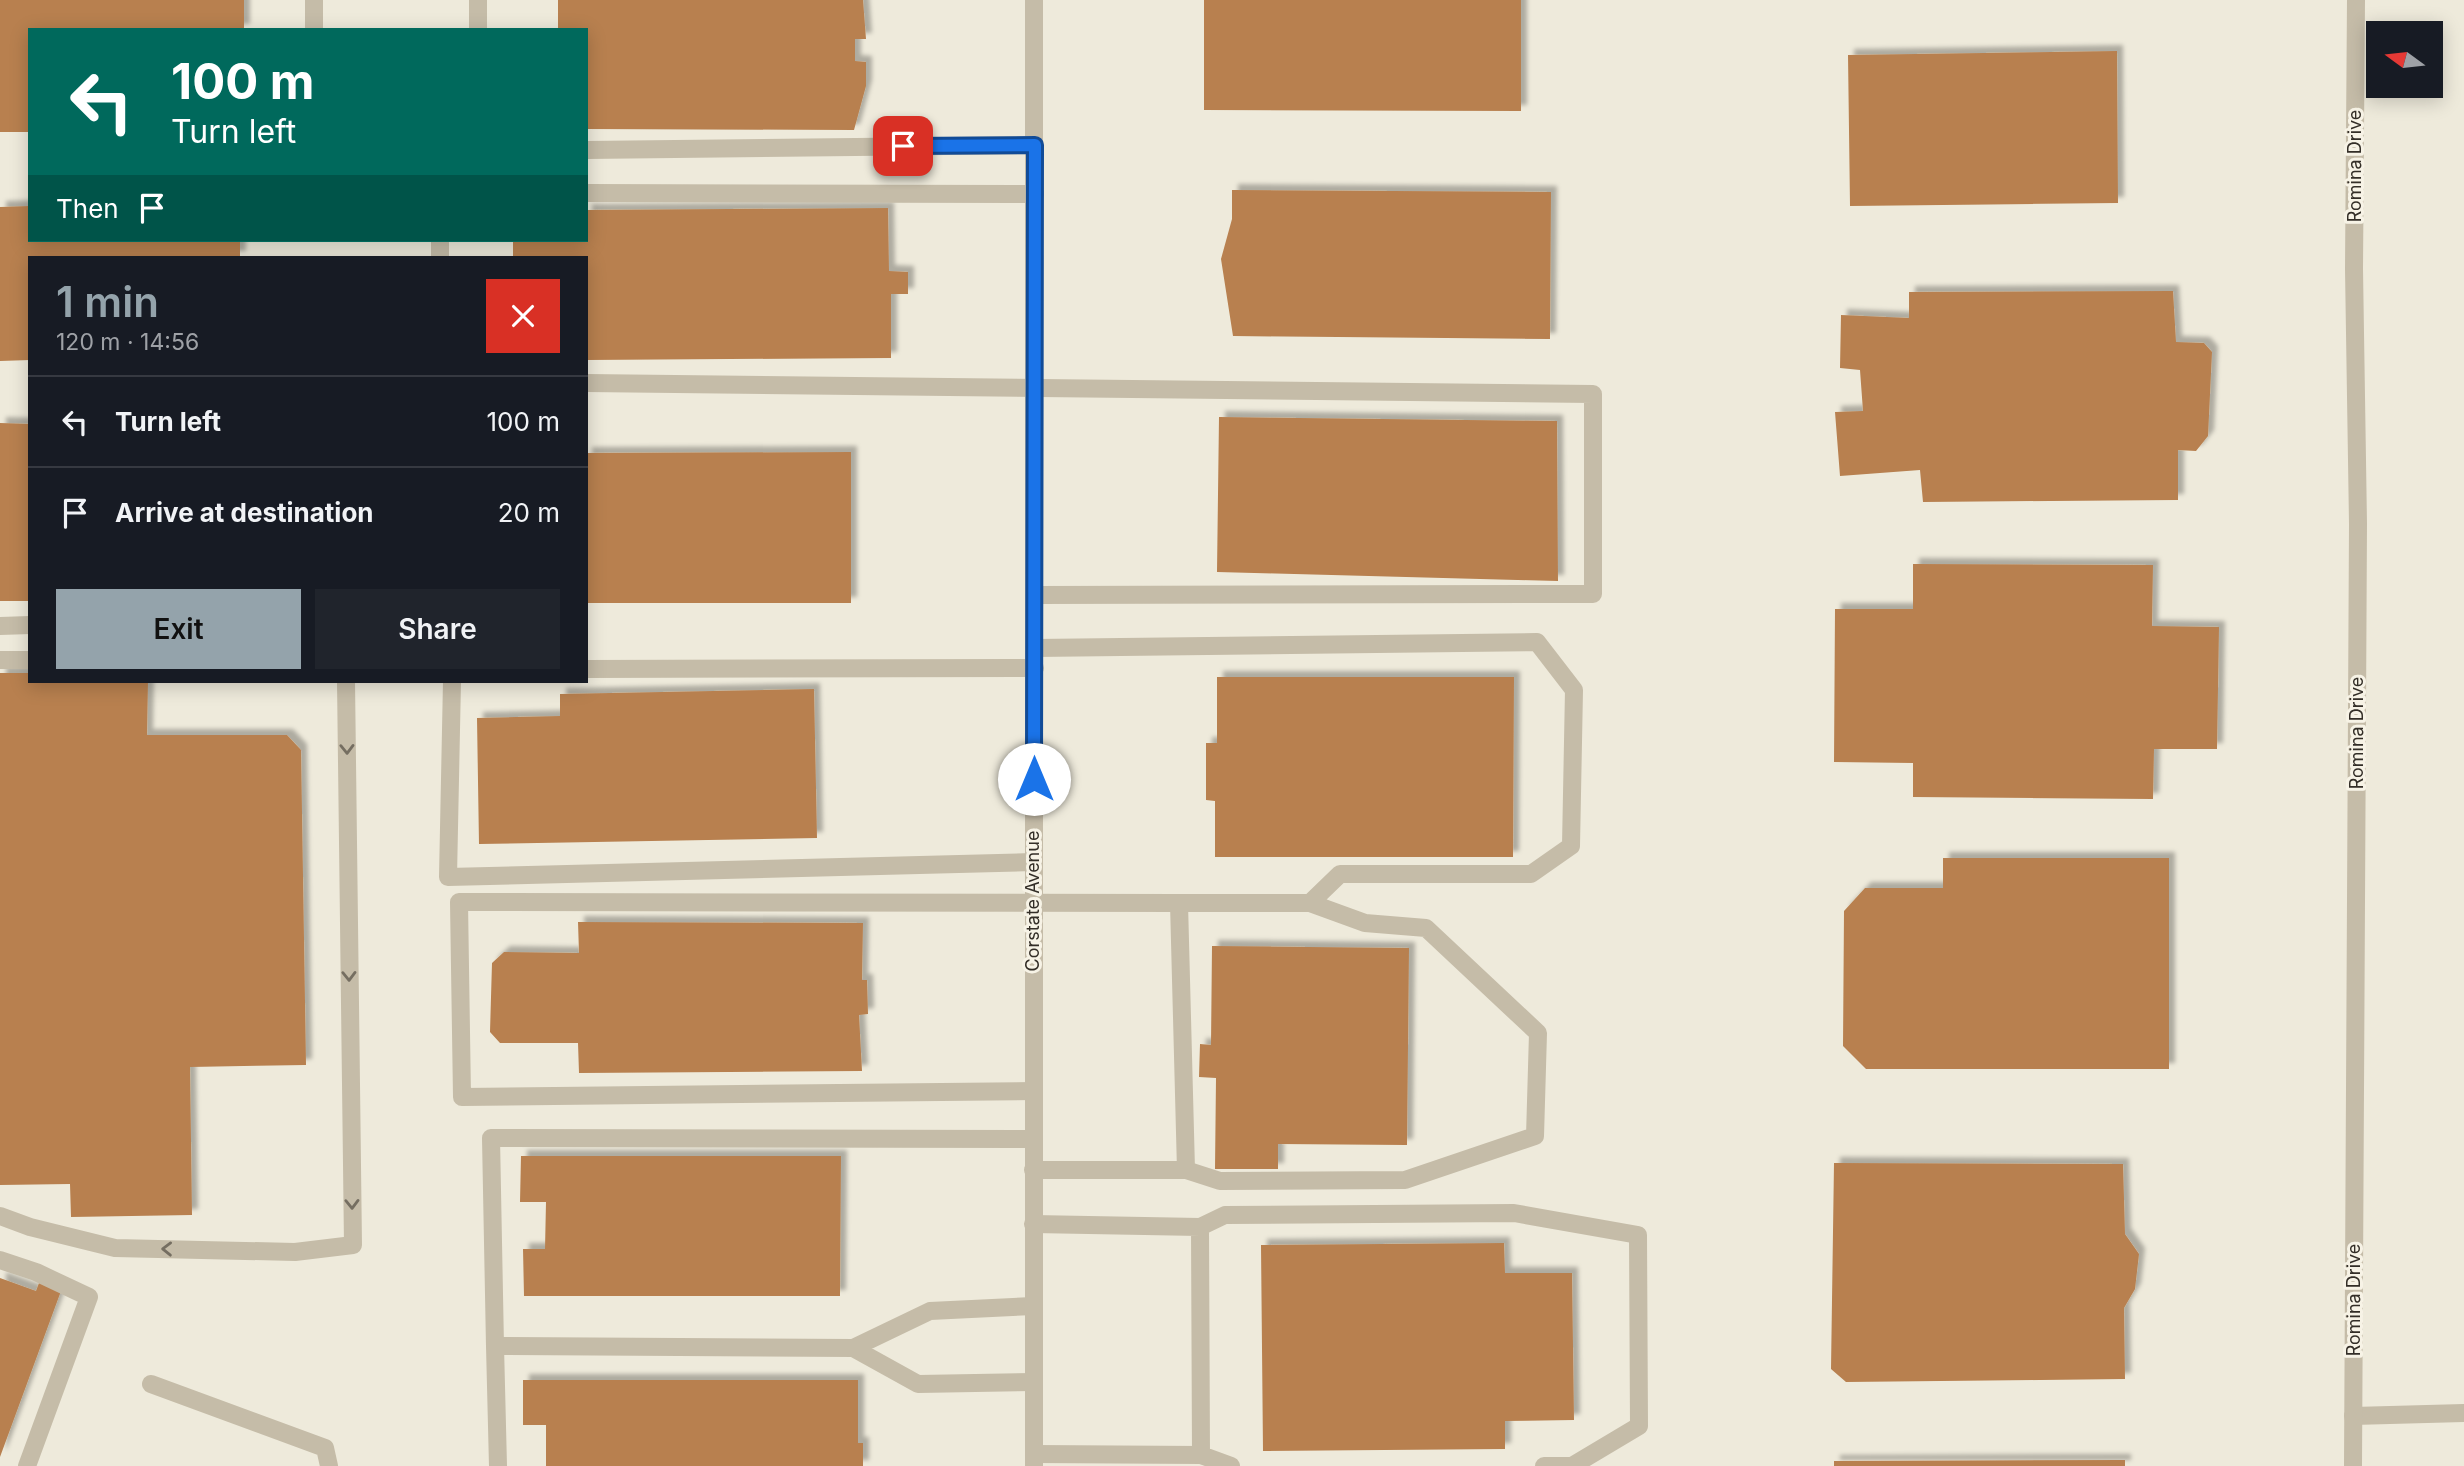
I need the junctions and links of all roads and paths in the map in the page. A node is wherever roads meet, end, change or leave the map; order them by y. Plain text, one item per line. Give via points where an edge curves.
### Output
1 (314, 0) edge
2 (478, 0) edge
3 (1034, 0) edge
4 (2356, 0) edge
5 (314, 28) edge
6 (478, 28) edge
7 (1035, 145) junction
8 (588, 149) edge
9 (588, 193) edge
10 (1035, 194) junction
11 (588, 383) edge
12 (1033, 389) junction
13 (1035, 595) junction
14 (28, 625) edge
15 (0, 626) edge
16 (1035, 649) junction
17 (0, 660) edge
18 (28, 660) edge
19 (1035, 668) junction
20 (588, 669) edge
21 (346, 683) edge
22 (452, 683) edge
23 (1033, 862) junction
24 (1032, 902) junction
25 (1179, 903) junction
26 (1310, 903) junction
27 (1034, 1091) junction
28 (1033, 1139) junction
29 (1033, 1170) junction
30 (1186, 1170) junction
31 (0, 1216) edge
32 (1033, 1224) junction
33 (1199, 1227) junction
34 (0, 1260) edge
35 (1033, 1306) junction
36 (495, 1346) junction
37 (853, 1348) junction
38 (1034, 1382) junction
39 (151, 1384) dead end
40 (2464, 1413) edge
41 (2353, 1416) junction
42 (1200, 1455) junction
43 (1034, 1460) edge
44 (27, 1466) edge
45 (329, 1466) edge
46 (498, 1466) edge
47 (1231, 1466) edge
48 (1544, 1466) edge
49 (2353, 1466) edge

1 - 5 street
2 - 6 street
3 - 7 street, Corstate Avenue
4 - 41 street, Romina Drive
7 - 8 street
7 - 10 street, Corstate Avenue
9 - 10 street
10 - 12 street, Corstate Avenue
11 - 12 street
12 - 13 street, Corstate Avenue
12 - 13 street via 1593,394 1593,594
13 - 16 street, Corstate Avenue
14 - 15 street
16 - 19 street, Corstate Avenue
16 - 26 street via 1537,642 1574,690 1571,846 1531,874 1340,874
17 - 18 street
19 - 20 street
19 - 23 street, Corstate Avenue
21 -> 31 street via 353,1245 295,1252 115,1248
22 - 23 street via 448,877
23 - 24 street, Corstate Avenue
24 - 25 street
24 - 27 street, Corstate Avenue
24 - 27 street via 459,902 462,1097
25 - 26 street
25 - 30 street
26 - 30 street via 1365,923 1426,928 1538,1033 1535,1136 1405,1180 1220,1181
27 - 28 street, Corstate Avenue
28 - 29 street, Corstate Avenue
28 - 36 street via 491,1138
29 - 30 street
29 - 32 street, Corstate Avenue
32 - 33 street
32 - 35 street, Corstate Avenue
33 - 42 street
33 - 48 street via 1225,1215 1514,1213 1638,1235 1639,1426 1572,1466
34 - 44 street via 89,1297
35 - 37 street via 930,1311
35 - 38 street, Corstate Avenue
36 - 37 street
36 - 46 street
37 - 38 street via 918,1384
38 - 43 street, Corstate Avenue
39 - 45 street via 325,1448
40 - 41 street
41 - 49 street, Romina Drive
42 - 43 street
42 - 47 street

